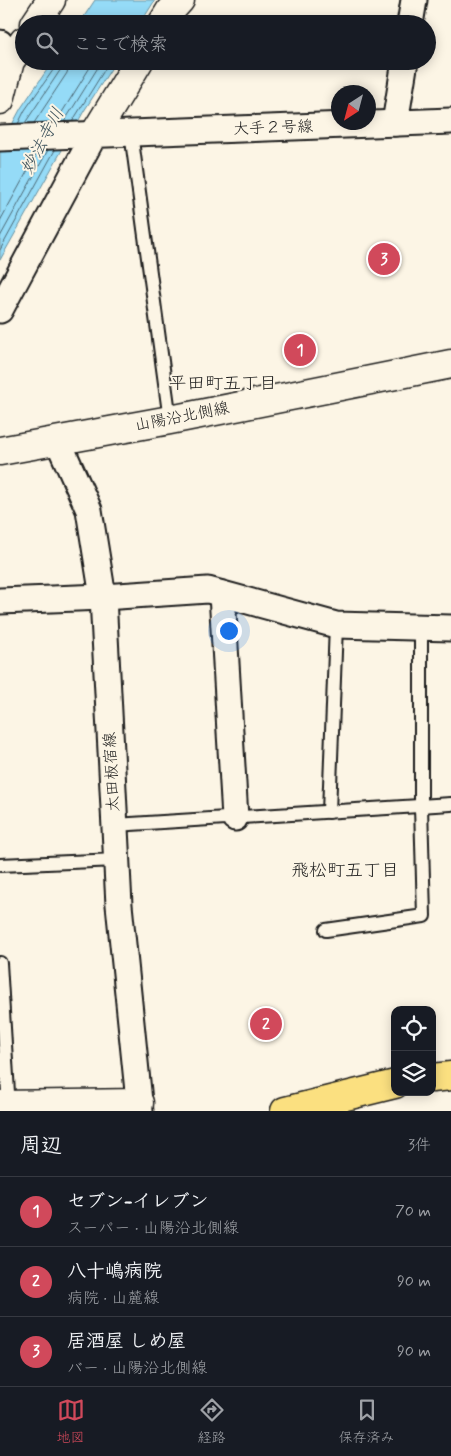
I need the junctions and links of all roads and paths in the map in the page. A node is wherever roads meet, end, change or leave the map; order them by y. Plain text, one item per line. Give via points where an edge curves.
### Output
1 (51, 0) edge
2 (180, 0) edge
3 (414, 0) edge
4 (41, 15) edge
5 (168, 15) edge
6 (412, 15) edge
7 (11, 48) edge
8 (134, 70) edge
9 (404, 70) edge
10 (0, 100) edge
11 (451, 121) edge
12 (396, 123) junction
13 (130, 133) junction
14 (94, 135) junction
15 (0, 138) edge
16 (0, 310) edge
17 (451, 364) edge
18 (170, 420) junction
19 (58, 441) junction
20 (0, 451) edge
21 (222, 594) junction
22 (103, 598) junction
23 (0, 601) edge
24 (336, 625) junction
25 (420, 627) junction
26 (451, 628) edge
27 (451, 804) edge
28 (421, 806) junction
29 (329, 812) junction
30 (235, 818) junction
31 (115, 825) junction
32 (117, 860) junction
33 (0, 865) edge
34 (326, 930) dead end
35 (0, 963) edge
36 (451, 1076) edge
37 (436, 1078) edge
38 (391, 1086) edge
39 (357, 1102) edge
40 (6, 1107) edge
41 (139, 1107) edge
42 (285, 1111) edge

1 - 4 street
2 - 5 street
3 - 6 street
7 - 10 street
8 - 14 street
9 - 12 street
11 - 12 street, 大手２号線
12 - 13 street, 大手２号線
13 - 14 street, 大手２号線
13 - 18 lane
14 - 15 street, 大手２号線
14 - 16 street
17 - 18 street, 山陽沿北側線
18 - 19 street, 山陽沿北側線
19 - 20 street, 山陽沿北側線
19 - 22 street, 太田板宿線 via 89,510
21 - 22 street via 208,590
21 - 24 street
21 - 30 street
22 - 23 street
22 - 31 street, 太田板宿線
24 - 25 street
24 - 29 lane
25 - 26 street
25 - 28 lane
27 - 28 lane
28 - 29 lane
28 - 34 lane via 424,916
29 - 30 lane
30 - 31 lane
31 - 32 street, 太田板宿線
32 - 33 lane
32 - 41 street, 太田板宿線
35 - 40 lane
36 - 37 main road
38 - 39 main road
39 - 42 main road
40 - 41 street

